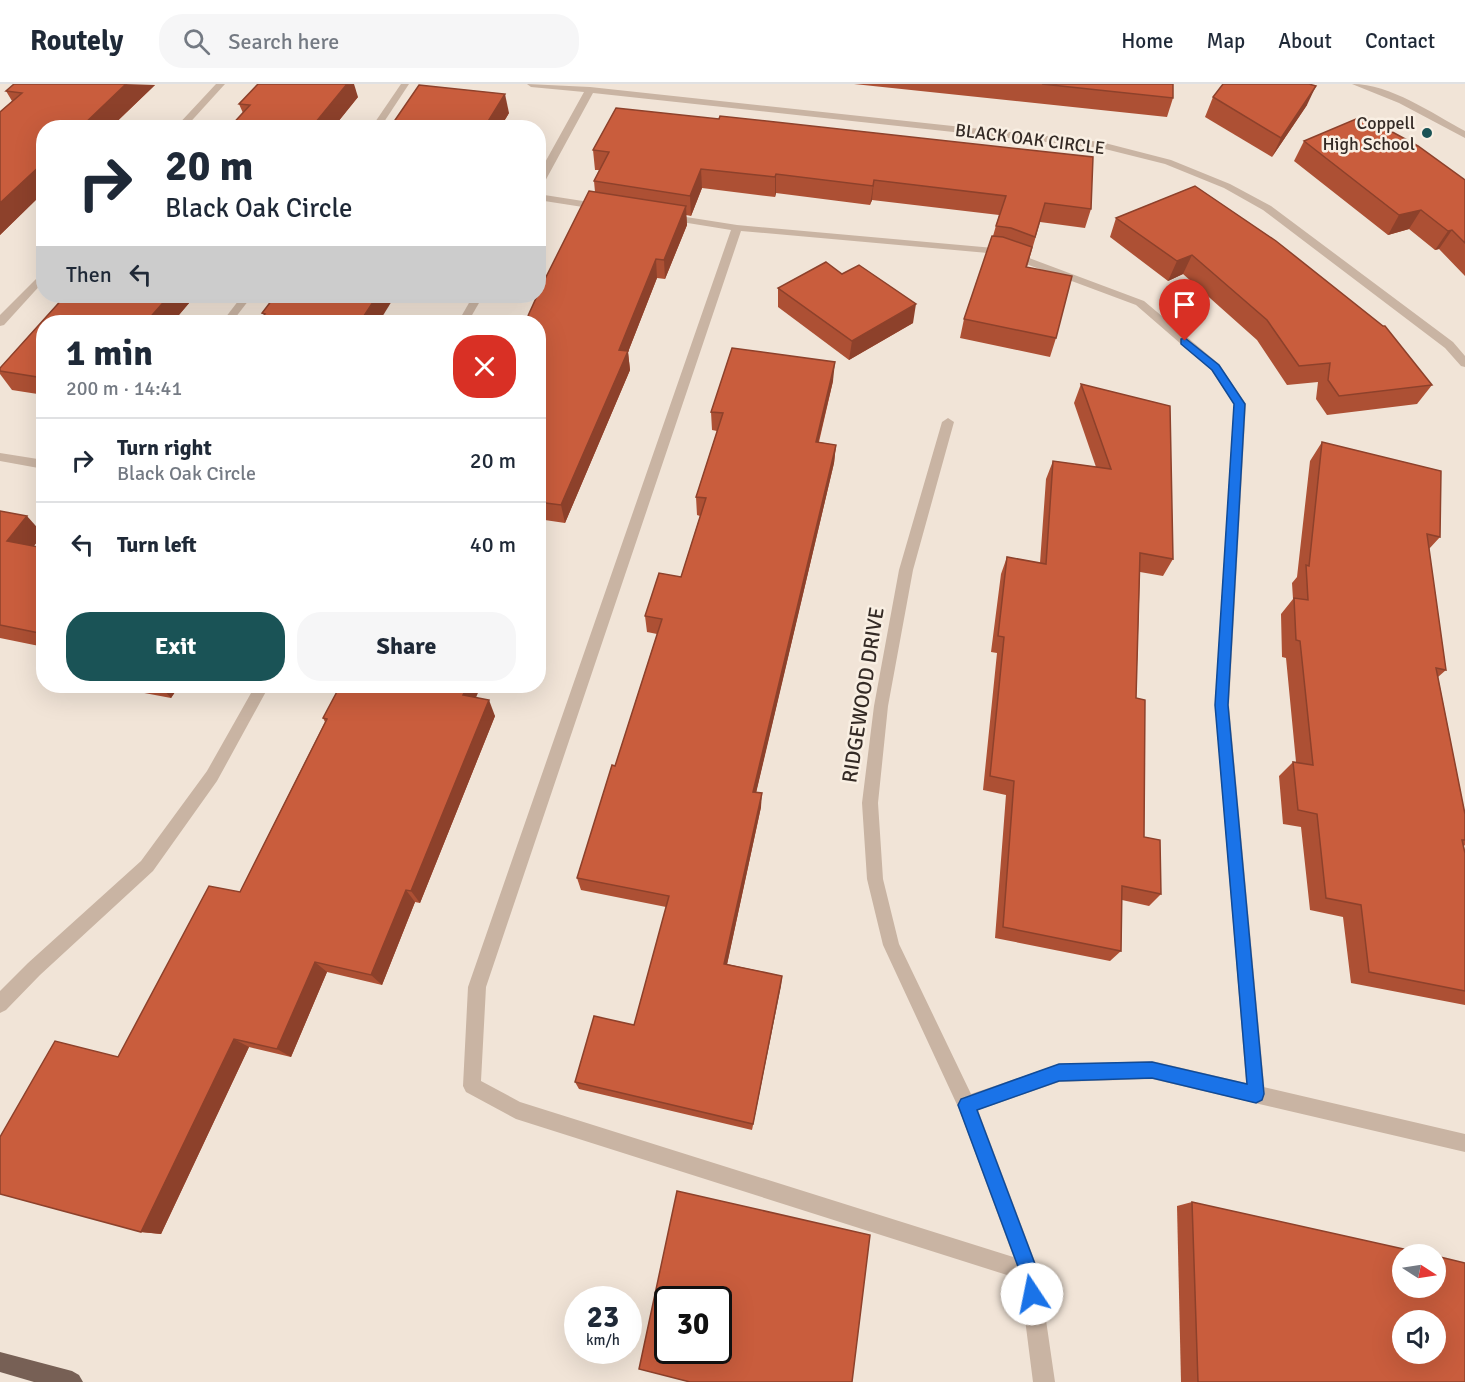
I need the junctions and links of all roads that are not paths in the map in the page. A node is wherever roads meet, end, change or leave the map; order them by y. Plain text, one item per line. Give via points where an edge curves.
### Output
1 (221, 84) edge
2 (405, 84) edge
3 (531, 84) edge
4 (1356, 84) edge
5 (590, 90) junction
6 (187, 120) edge
7 (380, 120) edge
8 (1465, 135) edge
9 (546, 170) edge
10 (546, 198) edge
11 (620, 210) edge
12 (655, 215) edge
13 (736, 228) junction
14 (36, 283) edge
15 (242, 303) edge
16 (232, 315) edge
17 (0, 322) edge
18 (1465, 363) edge
19 (948, 422) dead end
20 (0, 457) edge
21 (36, 464) edge
22 (258, 693) edge
23 (0, 1004) edge
24 (1256, 1094) junction
25 (967, 1105) junction
26 (1465, 1143) edge
27 (1029, 1272) junction
28 (0, 1362) edge
29 (72, 1382) edge
30 (1044, 1382) edge

1 - 6 street
2 - 7 street
3 - 5 street, BLACK OAK CIRCLE
4 - 8 street via 1402,102
5 - 9 street
5 - 18 street, BLACK OAK CIRCLE via 1101,146 1168,162 1227,186 1267,208 1449,345
10 - 11 street
12 - 13 street
13 - 24 street via 1001,251 1140,303 1215,367 1240,404 1221,705
13 - 27 street via 477,987 472,1086 516,1110
14 - 17 street
15 - 16 street
19 - 25 street, RIDGEWOOD DRIVE via 906,570 881,706 870,802 875,879 891,945
20 - 21 street
22 - 23 street via 212,776 147,866
24 - 25 street via 1152,1070 1059,1072
24 - 26 street
25 - 27 street, RIDGEWOOD DRIVE
27 - 30 street, RIDGEWOOD DRIVE
28 - 29 main road

